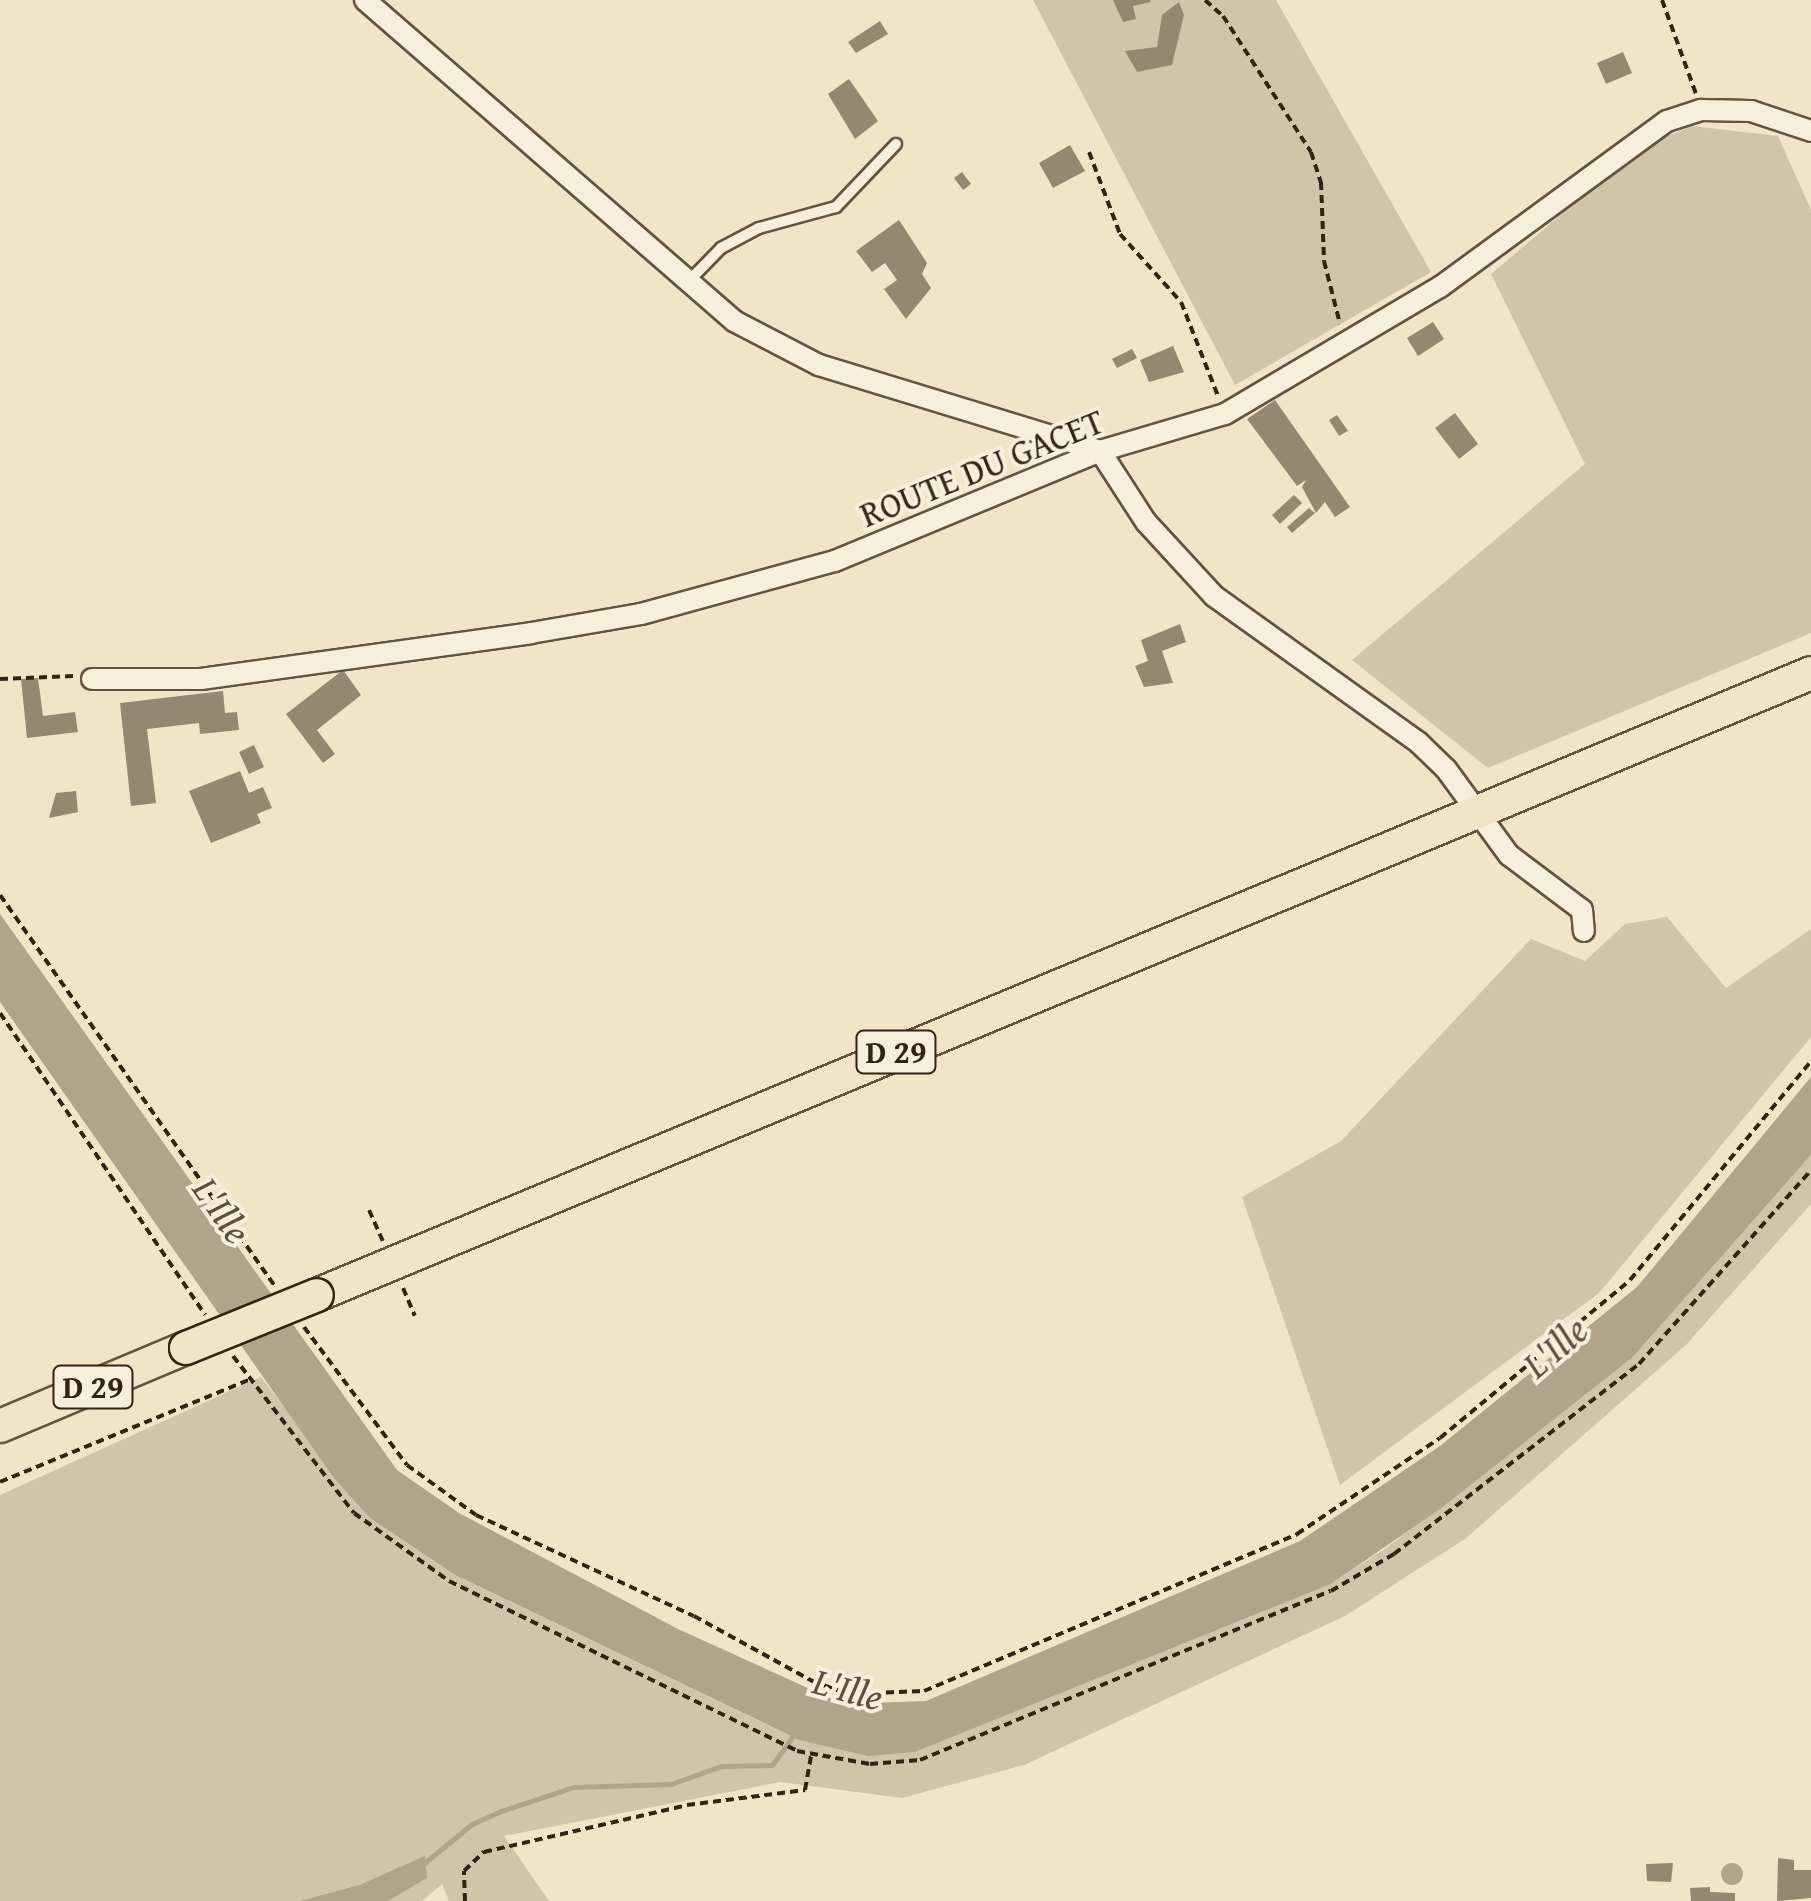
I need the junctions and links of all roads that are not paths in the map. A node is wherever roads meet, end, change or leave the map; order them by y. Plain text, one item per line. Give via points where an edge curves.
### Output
1 (364, 0) edge
2 (1811, 131) edge
3 (896, 144) dead end
4 (687, 283) junction
5 (1100, 451) junction
6 (1811, 674) edge
7 (92, 679) road end
8 (1476, 811) junction
9 (1584, 931) dead end
10 (0, 1426) edge

1 - 4 street
2 - 5 street, ROUTE DU GACET via 1751,111 1701,110 1638,137 1486,255 1225,414
3 - 4 lane via 864,185 836,207 759,228 721,248
4 - 5 street via 734,320 819,365
5 - 7 street, ROUTE DU GACET via 835,560 641,614 260,672 142,683
5 - 8 street via 1146,522 1214,596 1418,742
6 - 8 main road, D 29
8 - 9 street via 1510,854 1582,910
8 - 10 main road, D 29, bridge via 308,1309 186,1348

